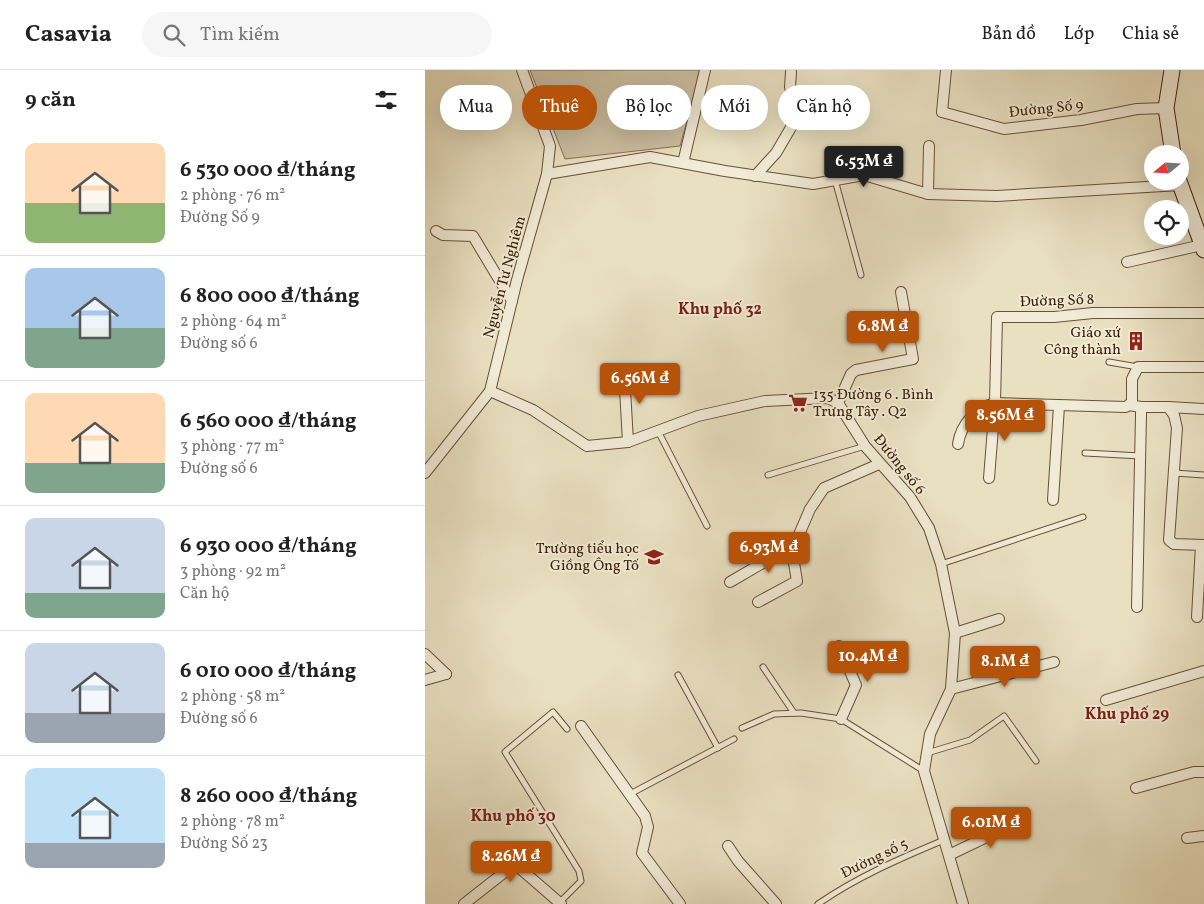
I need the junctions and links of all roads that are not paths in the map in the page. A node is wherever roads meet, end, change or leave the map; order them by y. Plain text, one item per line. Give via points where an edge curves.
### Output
1 (522, 70) edge
2 (705, 70) edge
3 (946, 70) edge
4 (1172, 70) edge
5 (791, 72) dead end
6 (1167, 108) junction
7 (1172, 145) edge
8 (929, 146) dead end
9 (683, 163) junction
10 (547, 174) junction
11 (755, 176) junction
12 (835, 180) junction
13 (1144, 186) edge
14 (1182, 190) edge
15 (928, 194) junction
16 (435, 231) dead end
17 (1203, 248) edge
18 (1127, 262) dead end
19 (861, 275) dead end
20 (901, 292) dead end
21 (511, 301) junction
22 (1204, 312) edge
23 (1109, 362) dead end
24 (1138, 367) junction
25 (1204, 367) edge
26 (624, 371) dead end
27 (491, 391) junction
28 (838, 403) junction
29 (995, 404) junction
30 (1129, 404) junction
31 (1059, 406) junction
32 (1141, 407) junction
33 (1168, 407) junction
34 (1204, 409) edge
35 (658, 431) junction
36 (628, 442) junction
37 (958, 444) dead end
38 (865, 446) junction
39 (1085, 453) dead end
40 (1141, 456) junction
41 (879, 464) junction
42 (1174, 473) junction
43 (425, 474) edge
44 (768, 475) dead end
45 (1204, 475) edge
46 (989, 478) dead end
47 (1053, 500) dead end
48 (1083, 517) dead end
49 (707, 526) dead end
50 (795, 544) junction
51 (1202, 545) edge
52 (941, 564) junction
53 (730, 582) dead end
54 (758, 602) dead end
55 (1137, 607) dead end
56 (1197, 617) dead end
57 (999, 619) dead end
58 (955, 633) junction
59 (839, 646) dead end
60 (425, 654) edge
61 (1054, 662) dead end
62 (763, 666) dead end
63 (1204, 672) edge
64 (678, 675) dead end
65 (425, 680) edge
66 (951, 689) junction
67 (1106, 700) dead end
68 (794, 713) junction
69 (841, 719) junction
70 (581, 726) dead end
71 (567, 728) dead end
72 (742, 728) dead end
73 (734, 739) dead end
74 (718, 748) junction
75 (927, 753) junction
76 (1036, 761) dead end
77 (925, 771) junction
78 (1204, 772) edge
79 (1136, 788) dead end
80 (630, 794) junction
81 (1022, 820) dead end
82 (1204, 836) edge
83 (1187, 838) dead end
84 (944, 840) junction
85 (728, 846) dead end
86 (949, 855) junction
87 (560, 903) edge
88 (463, 904) edge
89 (680, 904) edge
90 (776, 904) edge
91 (818, 904) edge
92 (963, 904) edge

1 - 10 street, Nguyễn Tư Nghiêm via 550,146
2 - 9 street
3 - 6 street, Đường Số 9 via 942,112 1004,129 1081,120 1137,109
4 - 6 street
5 - 11 street via 790,87 795,102 793,124 776,153
6 - 7 street
8 - 15 street
9 - 10 street via 650,157
9 - 11 street
10 - 21 street, Nguyễn Tư Nghiêm
11 - 12 street via 813,184
12 - 15 street via 864,175
12 - 19 lane
13 - 15 street via 997,196
14 - 17 street
16 - 21 street via 443,235 473,236
17 - 18 street
20 - 28 street via 913,359 854,372
21 - 27 street, Nguyễn Tư Nghiêm
22 - 29 street, Đường Số 8 via 997,317
23 - 24 lane
24 - 25 street
24 - 30 street via 1132,379 1133,396
26 - 36 street
27 - 36 street via 533,410 587,446
27 - 43 street, Nguyễn Tư Nghiêm
28 - 35 street via 828,398 765,401 698,416
28 - 38 street, Đường số 6
29 - 31 street
29 - 37 street via 970,418 961,429
29 - 46 street
30 - 31 street via 1126,407
30 - 32 street
31 - 47 street
32 - 33 street
32 - 40 street
33 - 34 street
33 - 42 street via 1177,428
35 - 36 street
35 - 49 lane
38 - 41 street, Đường số 6
38 - 44 lane
39 - 40 lane
40 - 55 street
41 - 50 street via 824,488 810,509
41 - 52 street, Đường số 6 via 910,497 929,528
42 - 45 lane
42 - 51 street via 1169,540 1174,544
48 - 52 lane
50 - 53 street
50 - 54 street via 792,551 797,581
51 - 56 street
52 - 58 street, Đường số 6
57 - 58 street
58 - 66 street, Đường số 6
59 - 69 street via 856,685
60 - 65 street via 446,674
61 - 66 street
62 - 68 lane
63 - 67 street
64 - 74 lane
66 - 75 street, Đường số 6 via 930,734
68 - 69 lane
68 - 72 lane via 775,714
69 - 77 lane
70 - 80 street
71 - 87 lane via 553,712 505,752 579,870 581,881
73 - 74 lane
74 - 80 lane
75 - 76 lane via 970,740 1004,716
75 - 77 street, Đường số 6
77 - 84 street, Đường số 6
78 - 79 street
80 - 89 street via 647,822 642,852
81 - 86 street
82 - 83 street
84 - 86 street, Đường số 6
84 - 91 lane, Đường số 5 via 894,861
85 - 90 street
86 - 92 street, Đường số 6
87 - 88 street via 515,864

